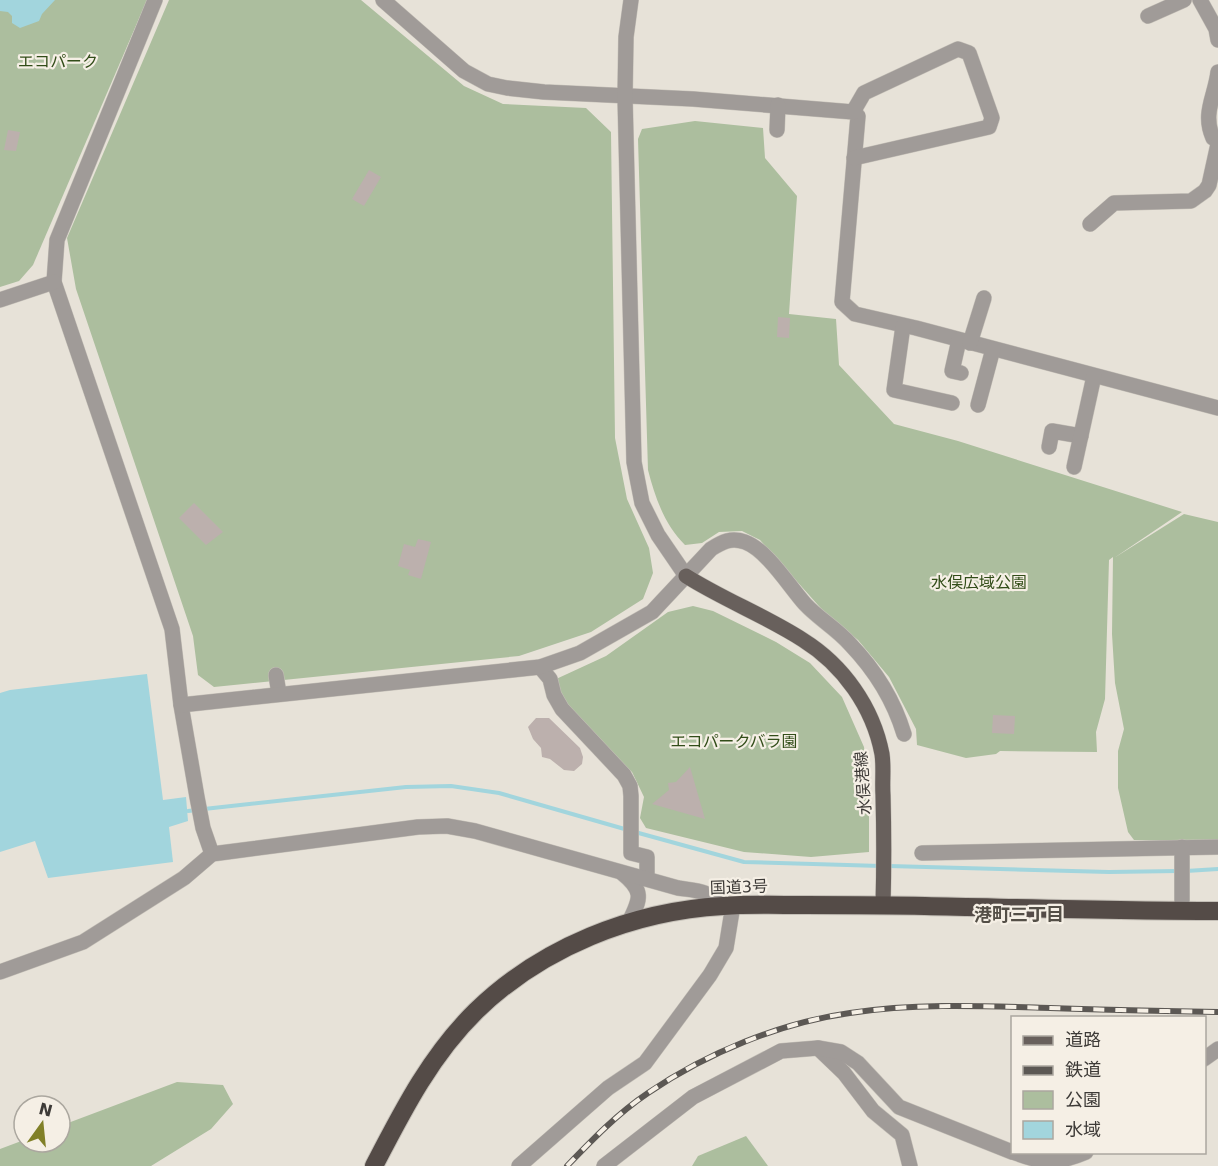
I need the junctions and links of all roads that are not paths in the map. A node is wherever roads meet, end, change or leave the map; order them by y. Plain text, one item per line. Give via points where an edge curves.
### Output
1 (156, 0) edge
2 (383, 0) edge
3 (631, 0) edge
4 (1184, 0) edge
5 (1200, 0) edge
6 (1148, 16) dead end
7 (1218, 40) edge
8 (1218, 72) edge
9 (625, 97) junction
10 (778, 105) junction
11 (855, 114) junction
12 (777, 130) dead end
13 (1218, 139) edge
14 (1218, 144) edge
15 (854, 158) junction
16 (1090, 224) dead end
17 (54, 282) junction
18 (984, 298) dead end
19 (0, 300) edge
20 (903, 326) junction
21 (965, 342) junction
22 (993, 349) junction
23 (952, 371) dead end
24 (1095, 376) junction
25 (952, 403) dead end
26 (978, 405) dead end
27 (1218, 408) edge
28 (1081, 436) junction
29 (1049, 447) dead end
30 (1074, 467) dead end
31 (686, 576) junction
32 (540, 667) junction
33 (276, 675) dead end
34 (279, 694) junction
35 (181, 705) junction
36 (904, 734) dead end
37 (1182, 847) junction
38 (1218, 847) edge
39 (922, 853) dead end
40 (212, 854) junction
41 (622, 873) junction
42 (647, 878) junction
43 (883, 897) junction
44 (727, 906) junction
45 (1182, 911) junction
46 (1218, 911) edge
47 (629, 922) junction
48 (0, 972) edge
49 (818, 1048) junction
50 (1011, 1151) edge
51 (1018, 1154) edge
52 (1082, 1154) edge
53 (374, 1166) edge
54 (519, 1166) edge
55 (604, 1166) edge
56 (910, 1166) edge

1 - 17 street via 57,240
2 - 9 street via 464,71 488,84
3 - 9 street
4 - 6 street
5 - 7 street
8 - 13 street via 1208,109 1209,129 1213,138
9 - 10 street
9 - 31 street via 633,462 642,503
10 - 11 street
10 - 12 street
11 - 15 street
11 - 15 street via 864,93 958,49 969,53 992,118 989,128
14 - 16 street via 1209,185 1191,201 1114,203
15 - 20 street via 842,302 855,314
17 - 19 street
17 - 35 street via 172,629
18 - 21 street
20 - 21 street
20 - 25 street via 894,390
21 - 22 street
21 - 23 street
22 - 24 street
22 - 26 street
24 - 27 street
24 - 28 street
28 - 29 street via 1053,426
28 - 30 street
31 - 32 street via 652,612 580,653
31 - 36 street via 722,542 735,539 758,549 807,606 849,643 868,666 898,715
31 - 43 main road, 水俣港線 via 802,639 843,673 859,696 873,723 882,755
32 - 34 street
32 - 42 street via 550,679 562,709 630,786 631,853 647,857
33 - 34 street
34 - 35 street
35 - 40 street via 203,828
37 - 38 street
37 - 39 street
37 - 45 street
40 - 41 street via 447,826
40 - 48 street via 184,878 83,942
41 - 42 street
41 - 47 street via 639,893
42 - 44 street via 704,892
43 - 44 highway, 国道3号
43 - 45 highway, 国道3号
44 - 47 highway, 国道3号
44 - 54 street via 726,948 645,1063 608,1088
45 - 46 highway, 国道3号
47 - 53 highway, 国道3号 via 585,937 547,957 477,1010 422,1077
49 - 50 street via 841,1052 858,1063 899,1107
49 - 55 street via 781,1051 693,1097
49 - 56 street via 844,1073 873,1111 902,1135
51 - 52 street via 1037,1162 1066,1161

